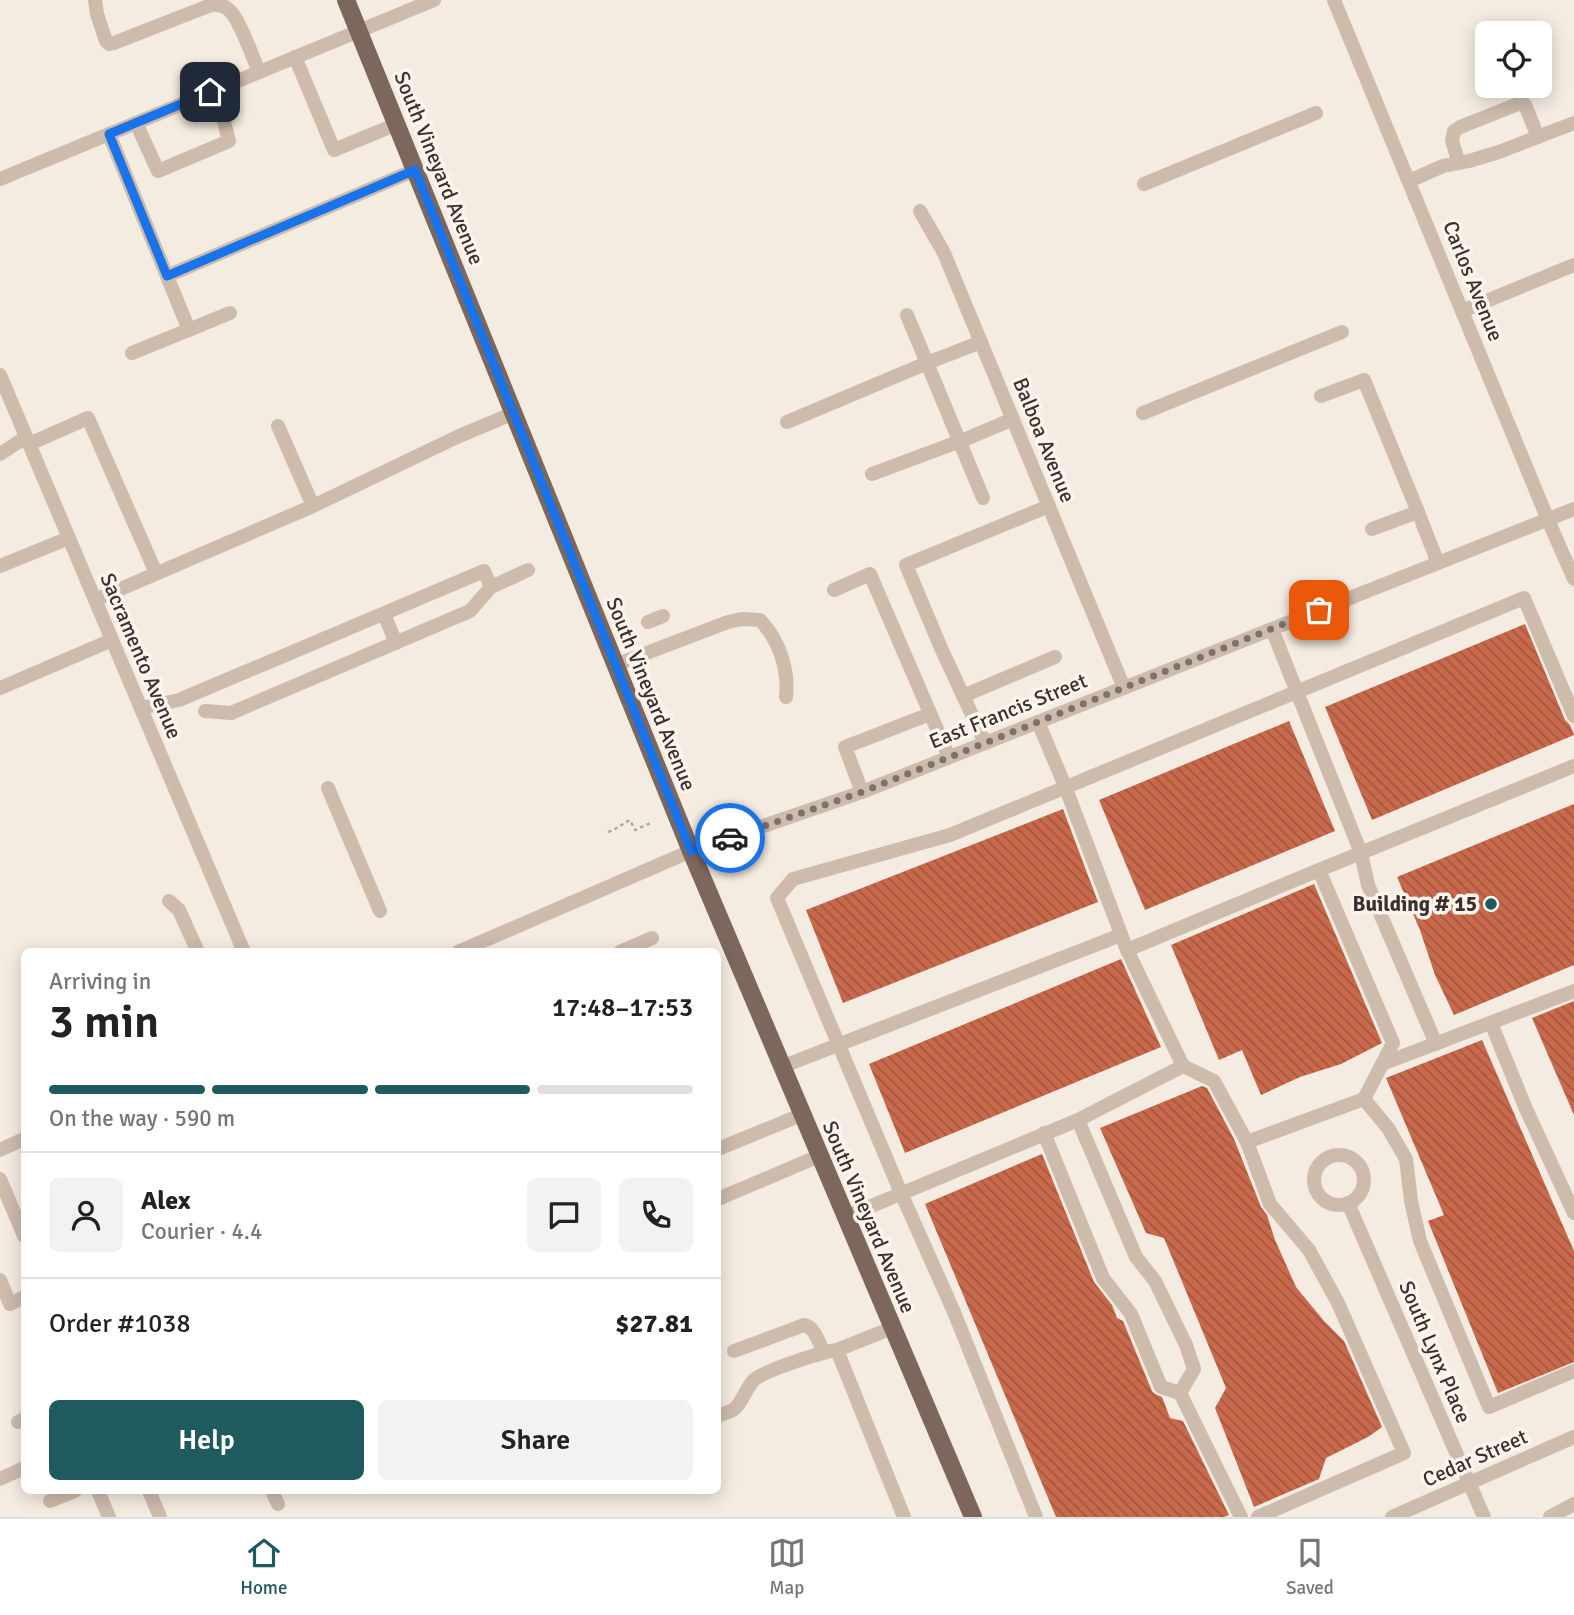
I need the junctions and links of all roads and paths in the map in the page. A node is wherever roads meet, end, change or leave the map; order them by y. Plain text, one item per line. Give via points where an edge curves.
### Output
1 (95, 0) edge
2 (346, 0) edge
3 (434, 0) edge
4 (1334, 0) edge
5 (359, 31) junction
6 (295, 57) junction
7 (259, 72) junction
8 (210, 92) junction
9 (1316, 113) dead end
10 (136, 123) junction
11 (1574, 123) edge
12 (397, 124) junction
13 (109, 134) junction
14 (1538, 137) junction
15 (1459, 163) junction
16 (415, 170) junction
17 (0, 179) edge
18 (1409, 181) junction
19 (1144, 184) dead end
20 (920, 211) dead end
21 (1574, 265) edge
22 (167, 276) junction
23 (1462, 311) junction
24 (230, 313) dead end
25 (907, 315) dead end
26 (189, 330) junction
27 (1342, 332) dead end
28 (981, 342) junction
29 (132, 354) dead end
30 (927, 363) junction
31 (0, 375) edge
32 (1321, 396) dead end
33 (513, 413) junction
34 (1143, 413) dead end
35 (1013, 419) junction
36 (787, 422) dead end
37 (278, 426) dead end
38 (27, 441) junction
39 (958, 441) junction
40 (0, 454) edge
41 (872, 474) dead end
42 (983, 498) dead end
43 (313, 506) junction
44 (1049, 506) junction
45 (1574, 509) edge
46 (1418, 512) junction
47 (1548, 520) junction
48 (1372, 529) dead end
49 (69, 538) junction
50 (1438, 563) junction
51 (0, 566) edge
52 (528, 570) dead end
53 (156, 573) junction
54 (1574, 579) edge
55 (491, 587) junction
56 (834, 590) dead end
57 (94, 600) junction
58 (384, 614) junction
59 (663, 616) dead end
60 (648, 622) dead end
61 (1272, 629) junction
62 (112, 640) junction
63 (396, 643) junction
64 (1055, 657) dead end
65 (615, 665) junction
66 (0, 688) edge
67 (1124, 688) junction
68 (1297, 691) junction
69 (963, 696) junction
70 (786, 697) dead end
71 (141, 708) junction
72 (205, 711) dead end
73 (930, 714) junction
74 (1574, 716) edge
75 (1038, 722) junction
76 (985, 743) junction
77 (949, 757) junction
78 (1574, 766) edge
79 (1065, 786) junction
80 (328, 788) dead end
81 (862, 792) junction
82 (653, 822) dead end
83 (608, 832) dead end
84 (691, 851) junction
85 (1361, 853) junction
86 (1319, 870) junction
87 (169, 901) dead end
88 (380, 911) dead end
89 (1121, 935) junction
90 (652, 938) dead end
91 (196, 948) edge
92 (242, 948) edge
93 (470, 948) edge
94 (629, 948) edge
95 (1126, 950) junction
96 (1574, 991) edge
97 (1491, 1023) junction
98 (839, 1044) junction
99 (1436, 1044) junction
100 (1382, 1064) junction
101 (1182, 1066) junction
102 (781, 1067) junction
103 (1364, 1098) junction
104 (801, 1115) junction
105 (1078, 1120) junction
106 (1044, 1133) junction
107 (21, 1140) edge
108 (1247, 1142) junction
109 (721, 1148) edge
110 (0, 1150) edge
111 (819, 1156) junction
112 (0, 1180) edge
113 (901, 1193) junction
114 (721, 1198) edge
115 (1348, 1203) dead end
116 (1574, 1213) edge
117 (845, 1217) junction
118 (21, 1229) edge
119 (0, 1280) edge
120 (21, 1298) edge
121 (892, 1328) junction
122 (830, 1351) junction
123 (734, 1352) dead end
124 (1574, 1371) edge
125 (1180, 1393) junction
126 (721, 1415) edge
127 (1574, 1437) edge
128 (21, 1469) edge
129 (0, 1479) edge
130 (1469, 1483) junction
131 (68, 1494) edge
132 (99, 1494) edge
133 (150, 1494) edge
134 (50, 1501) dead end
135 (1574, 1504) edge
136 (110, 1517) edge
137 (160, 1517) edge
138 (904, 1517) edge
139 (972, 1517) edge
140 (1036, 1517) edge
141 (1241, 1517) edge
142 (1258, 1517) edge
143 (1392, 1517) edge
144 (1484, 1517) edge
145 (1550, 1517) edge

1 - 7 street via 109,44 218,4 230,10
2 - 5 main road, South Vineyard Avenue
3 - 5 street
4 - 18 street, Carlos Avenue
5 - 6 street
5 - 12 main road, South Vineyard Avenue
6 - 7 street
6 - 12 street via 334,150
7 - 8 street
8 - 10 street
8 - 10 street via 229,141 158,171
9 - 19 street
10 - 13 street
11 - 14 street
12 - 16 main road, South Vineyard Avenue
13 - 17 street
13 - 22 street
14 - 15 street
14 - 15 street via 1525,105 1518,104 1454,131 1451,141
15 - 18 street
16 - 22 street
16 - 33 main road, South Vineyard Avenue
18 - 23 street, Carlos Avenue
20 - 28 street, Balboa Avenue via 944,253
21 - 23 street
22 - 26 street
23 - 47 street, Carlos Avenue
24 - 26 street
25 - 30 street
26 - 29 street
27 - 34 street
28 - 30 street
28 - 35 street, Balboa Avenue
30 - 36 street
30 - 39 street
31 - 38 street, Sacramento Avenue
32 - 46 street via 1364,380
33 - 43 street
33 - 65 main road, South Vineyard Avenue
35 - 39 street
35 - 44 street, Balboa Avenue
37 - 43 street
38 - 40 street
38 - 49 street, Sacramento Avenue
38 - 53 street via 88,418
39 - 41 street
39 - 42 street
43 - 53 street
44 - 67 street, Balboa Avenue
44 - 69 street via 906,565
45 - 47 street, East Francis Street
46 - 48 street
46 - 50 street
47 - 50 street, East Francis Street
47 - 54 street, Carlos Avenue
49 - 51 street
49 - 57 street, Sacramento Avenue
50 - 61 street, East Francis Street
52 - 55 street
53 - 57 street
55 - 58 street via 484,571
55 - 63 street via 470,611
56 - 73 street via 870,574
57 - 62 street, Sacramento Avenue
58 - 63 street
58 - 71 street via 179,700
59 - 60 street
61 - 67 street, East Francis Street
61 - 68 street
62 - 66 street
62 - 71 street, Sacramento Avenue
63 - 72 street via 231,713
64 - 69 street
65 - 70 street via 728,622 760,620 782,657
65 - 84 main road, South Vineyard Avenue
67 - 75 street, East Francis Street
68 - 74 street via 1524,598
68 - 79 street
68 - 85 street
69 - 76 street
71 - 92 street, Sacramento Avenue
73 - 77 street
73 - 81 street via 845,747
75 - 76 street, East Francis Street
75 - 79 street
76 - 77 street, East Francis Street
77 - 81 street, East Francis Street
78 - 85 street
79 - 89 street
79 - 98 street via 950,835 793,879 777,898
80 - 88 street
81 - 84 street, East Francis Street
82 - 83 path via 635,830 630,820
84 - 93 street, East Francis Street
84 - 102 main road, South Vineyard Avenue
85 - 86 street
85 - 99 street via 1368,885
86 - 95 street
86 - 100 street via 1393,1043
87 - 91 street via 179,910
89 - 95 street
89 - 98 street
90 - 94 street
95 - 101 street
96 - 97 street
97 - 99 street
97 - 116 street
98 - 102 street
98 - 113 street
99 - 100 street
100 - 103 street
101 - 105 street
101 - 108 street via 1214,1081
102 - 104 main road, South Vineyard Avenue
103 - 108 street
103 - 124 street via 1406,1160 1420,1241 1489,1407
104 - 109 street
104 - 111 main road, South Vineyard Avenue
105 - 106 street
105 - 125 street via 1136,1257 1155,1281 1186,1345 1194,1369
106 - 113 street
106 - 125 street via 1103,1278 1131,1314 1161,1387
107 - 110 street
108 - 142 street via 1270,1204 1309,1250 1338,1303 1404,1453
111 - 114 street
111 - 117 main road, South Vineyard Avenue
112 - 118 street
113 - 117 street
113 - 140 street
115 - 130 street, South Lynx Place
117 - 121 main road, South Vineyard Avenue
119 - 120 street via 10,1304
121 - 122 street
121 - 139 main road, South Vineyard Avenue
122 - 123 street via 810,1326 804,1325
122 - 126 street via 757,1377 734,1409
122 - 138 street
125 - 141 street
127 - 130 street, Cedar Street
128 - 129 street
130 - 143 street, Cedar Street
130 - 144 street, South Lynx Place
131 - 134 street
132 - 136 street
133 - 137 street
135 - 145 street

